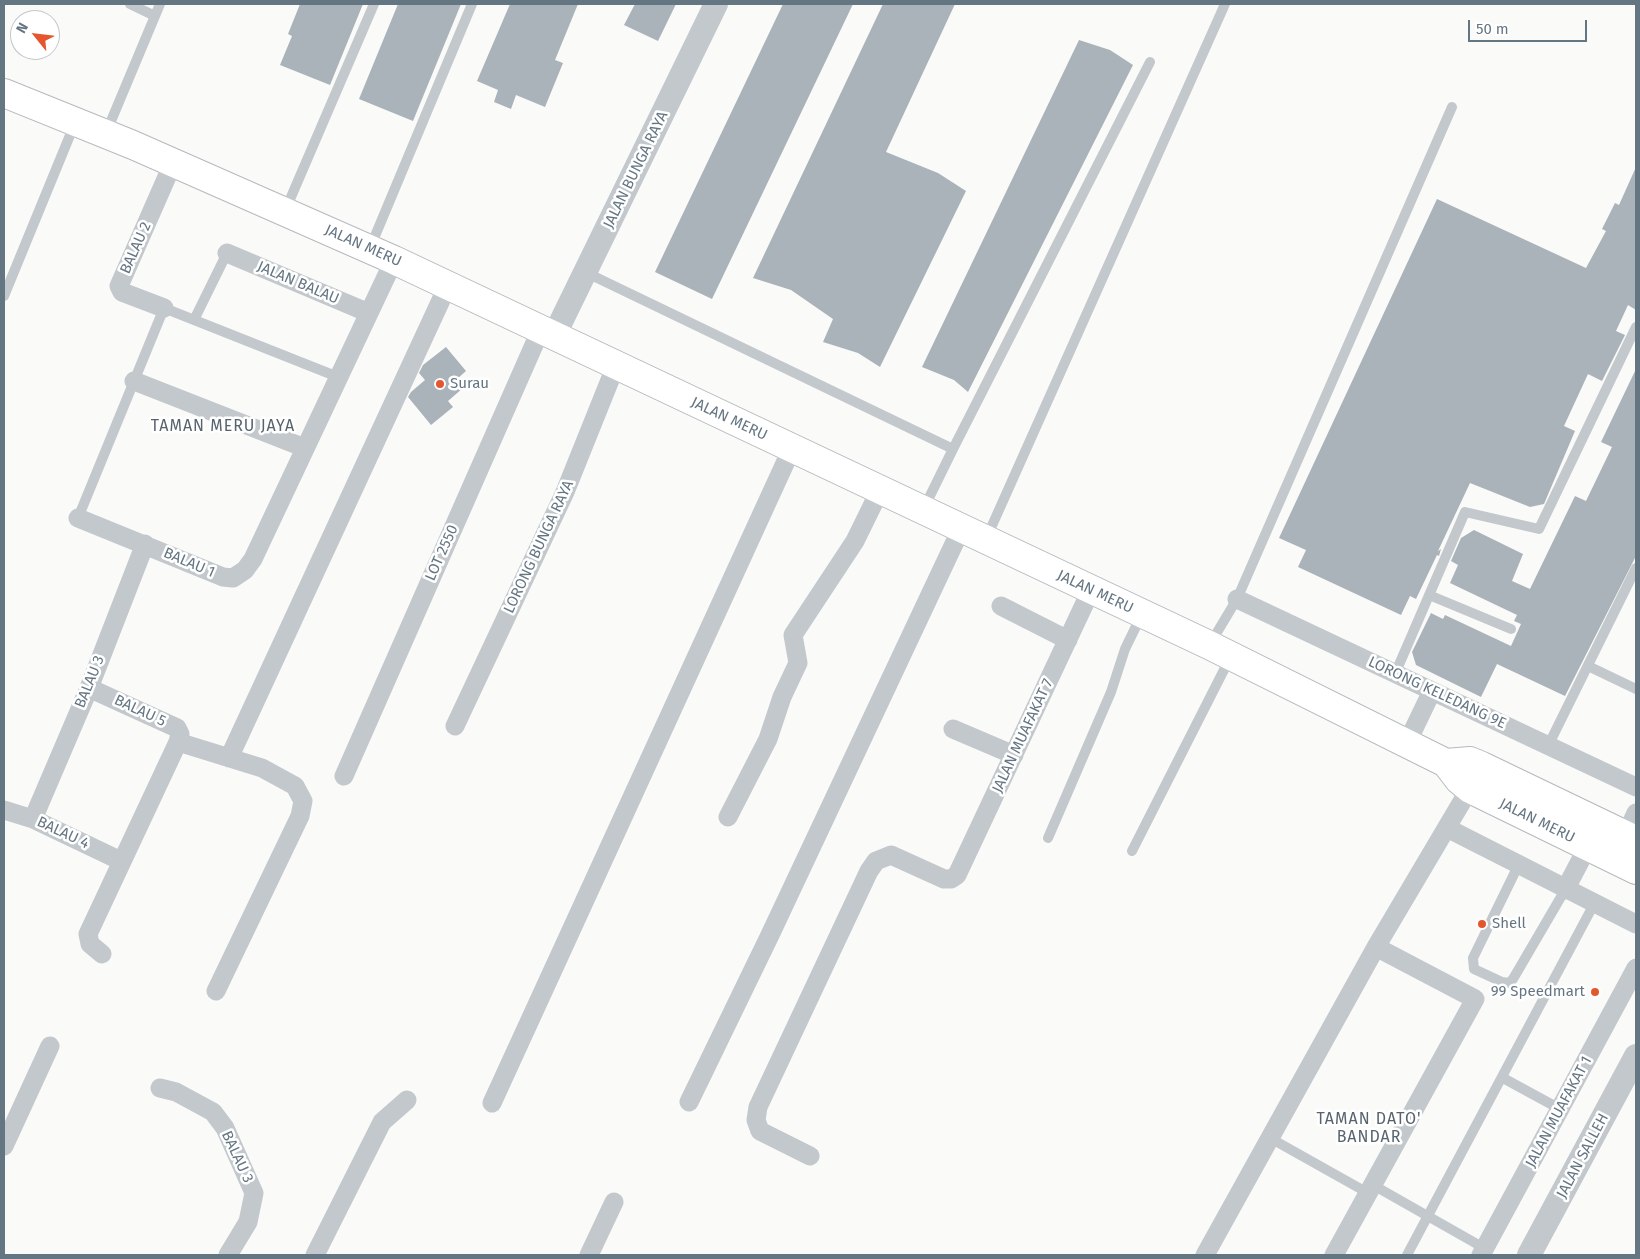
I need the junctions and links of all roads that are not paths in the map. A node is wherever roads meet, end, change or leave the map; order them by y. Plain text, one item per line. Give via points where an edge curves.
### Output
1 (130, 4) edge
2 (160, 4) edge
3 (374, 4) edge
4 (472, 4) edge
5 (716, 4) edge
6 (1225, 4) edge
7 (155, 16) junction
8 (1150, 62) dead end
9 (4, 93) edge
10 (1452, 107) dead end
11 (75, 122) junction
12 (106, 134) junction
13 (173, 163) junction
14 (285, 212) junction
15 (369, 249) junction
16 (227, 253) joint
17 (394, 260) junction
18 (587, 273) junction
19 (448, 286) junction
20 (4, 296) edge
21 (164, 308) junction
22 (369, 313) junction
23 (194, 320) junction
24 (1636, 327) edge
25 (548, 333) junction
26 (616, 365) junction
27 (338, 377) junction
28 (134, 381) junction
29 (306, 448) junction
30 (792, 448) junction
31 (953, 449) junction
32 (880, 490) junction
33 (923, 510) junction
34 (78, 518) joint
35 (973, 534) junction
36 (145, 544) junction
37 (1636, 568) edge
38 (1091, 590) junction
39 (1429, 595) junction
40 (1237, 599) junction
41 (1001, 606) dead end
42 (1142, 614) junction
43 (1511, 629) dead end
44 (1068, 640) junction
45 (1220, 651) junction
46 (1588, 666) junction
47 (1395, 674) junction
48 (89, 688) junction
49 (1636, 690) edge
50 (1432, 691) junction
51 (456, 726) dead end
52 (953, 729) dead end
53 (178, 742) junction
54 (1407, 743) junction
55 (1548, 746) junction
56 (1014, 755) junction
57 (229, 758) junction
58 (344, 776) dead end
59 (1476, 777) junction
60 (1636, 788) edge
61 (4, 810) edge
62 (728, 817) dead end
63 (33, 819) junction
64 (1446, 828) junction
65 (1633, 829) edge
66 (1048, 838) dead end
67 (1588, 846) junction
68 (1132, 851) dead end
69 (121, 861) junction
70 (1627, 865) edge
71 (1518, 866) junction
72 (1636, 880) edge
73 (1565, 890) junction
74 (1594, 904) junction
75 (1636, 924) edge
76 (1376, 947) junction
77 (102, 954) dead end
78 (1636, 968) edge
79 (216, 991) dead end
80 (50, 1046) dead end
81 (1636, 1056) edge
82 (1503, 1078) junction
83 (160, 1088) dead end
84 (407, 1100) dead end
85 (689, 1102) dead end
86 (492, 1103) dead end
87 (1560, 1109) junction
88 (1270, 1138) junction
89 (4, 1146) edge
90 (810, 1156) dead end
91 (1370, 1189) junction
92 (614, 1202) dead end
93 (1428, 1216) junction
94 (1482, 1252) edge
95 (228, 1255) edge
96 (315, 1255) edge
97 (588, 1255) edge
98 (1205, 1255) edge
99 (1334, 1255) edge
100 (1407, 1255) edge
101 (1529, 1255) edge

1 - 7 lane
2 - 7 lane
3 - 14 lane
4 - 15 lane
5 - 18 street, JALAN BUNGA RAYA
6 - 35 lane
7 - 12 lane
8 - 31 lane
9 - 11 main road, JALAN MERU
10 - 40 lane
11 - 12 main road, JALAN MERU
11 - 20 lane
12 - 13 main road, JALAN MERU
13 - 14 main road, JALAN MERU
13 - 21 street, BALAU 2 via 119,286 122,292
14 - 15 main road, JALAN MERU
15 - 17 main road, JALAN MERU
16 - 22 street, JALAN BALAU
16 - 23 lane
17 - 19 main road, JALAN MERU
17 - 22 street, BALAU 1
18 - 25 street, JALAN BUNGA RAYA
18 - 31 lane
19 - 25 main road, JALAN MERU
19 - 57 street
21 - 23 lane
21 - 28 lane, BALAU 1
22 - 27 street, BALAU 1
23 - 27 lane
24 - 39 lane via 1539,529 1464,512
25 - 26 main road, JALAN MERU
25 - 58 street, LOT 2550
26 - 30 main road, JALAN MERU
26 - 51 street, LORONG BUNGA RAYA via 565,492
27 - 29 street, BALAU 1
28 - 29 street
28 - 34 lane, BALAU 1
29 - 36 street, BALAU 1 via 253,559 233,578 223,577
30 - 32 main road, JALAN MERU
30 - 86 street
31 - 33 lane
32 - 33 main road, JALAN MERU
32 - 62 street via 855,541 793,635 798,663 782,696 768,740
33 - 35 main road, JALAN MERU
34 - 36 street, BALAU 1
35 - 38 main road, JALAN MERU
35 - 85 street via 770,934
36 - 48 street, BALAU 3
37 - 46 lane
38 - 42 main road, JALAN MERU
38 - 44 street, JALAN MUAFAKAT 7
39 - 43 lane
39 - 47 lane
40 - 45 lane
40 - 47 street, LORONG KELEDANG 9E
41 - 44 street
42 - 45 main road, JALAN MERU
42 - 66 lane
44 - 56 street, JALAN MUAFAKAT 7
45 - 54 main road, JALAN MERU
45 - 68 lane
46 - 49 lane
46 - 55 lane
47 - 50 street, LORONG KELEDANG 9E
48 - 53 street, BALAU 5 via 177,728 180,734
48 - 63 street, BALAU 3
50 - 54 street
50 - 55 street, LORONG KELEDANG 9E
52 - 56 street
53 - 57 street
53 - 69 street
54 - 59 main road, JALAN MERU via 1446,763 1470,762
55 - 60 street, LORONG KELEDANG 9E
56 - 90 street, JALAN MUAFAKAT 7 via 962,866 951,879 944,879 891,855 876,861 869,871 758,1108 756,1120 760,1131
57 - 79 street via 256,765 295,786 302,796 303,808
59 - 64 street
59 - 65 main road, JALAN MERU
59 - 67 main road, JALAN MERU
61 - 63 street, BALAU 4
63 - 69 street, BALAU 4
64 - 71 street
64 - 76 street
67 - 70 main road, JALAN MERU
67 - 73 street
69 - 77 street via 88,934 90,944
70 - 72 main road
71 - 73 street
71 - 73 lane via 1473,958 1474,969 1509,983
73 - 74 street
74 - 75 street
74 - 82 lane
76 - 88 street
76 - 91 street via 1475,999
78 - 87 street, JALAN MUAFAKAT 1
80 - 89 street
81 - 101 street, JALAN SALLEH
82 - 87 lane
82 - 93 lane
83 - 95 street, BALAU 3 via 176,1092 213,1112 225,1128 254,1193 248,1222
84 - 96 street via 378,1128
87 - 94 street, JALAN MUAFAKAT 1
88 - 91 lane
88 - 98 street
91 - 93 lane
91 - 99 street
92 - 97 street
93 - 94 lane
93 - 100 lane

